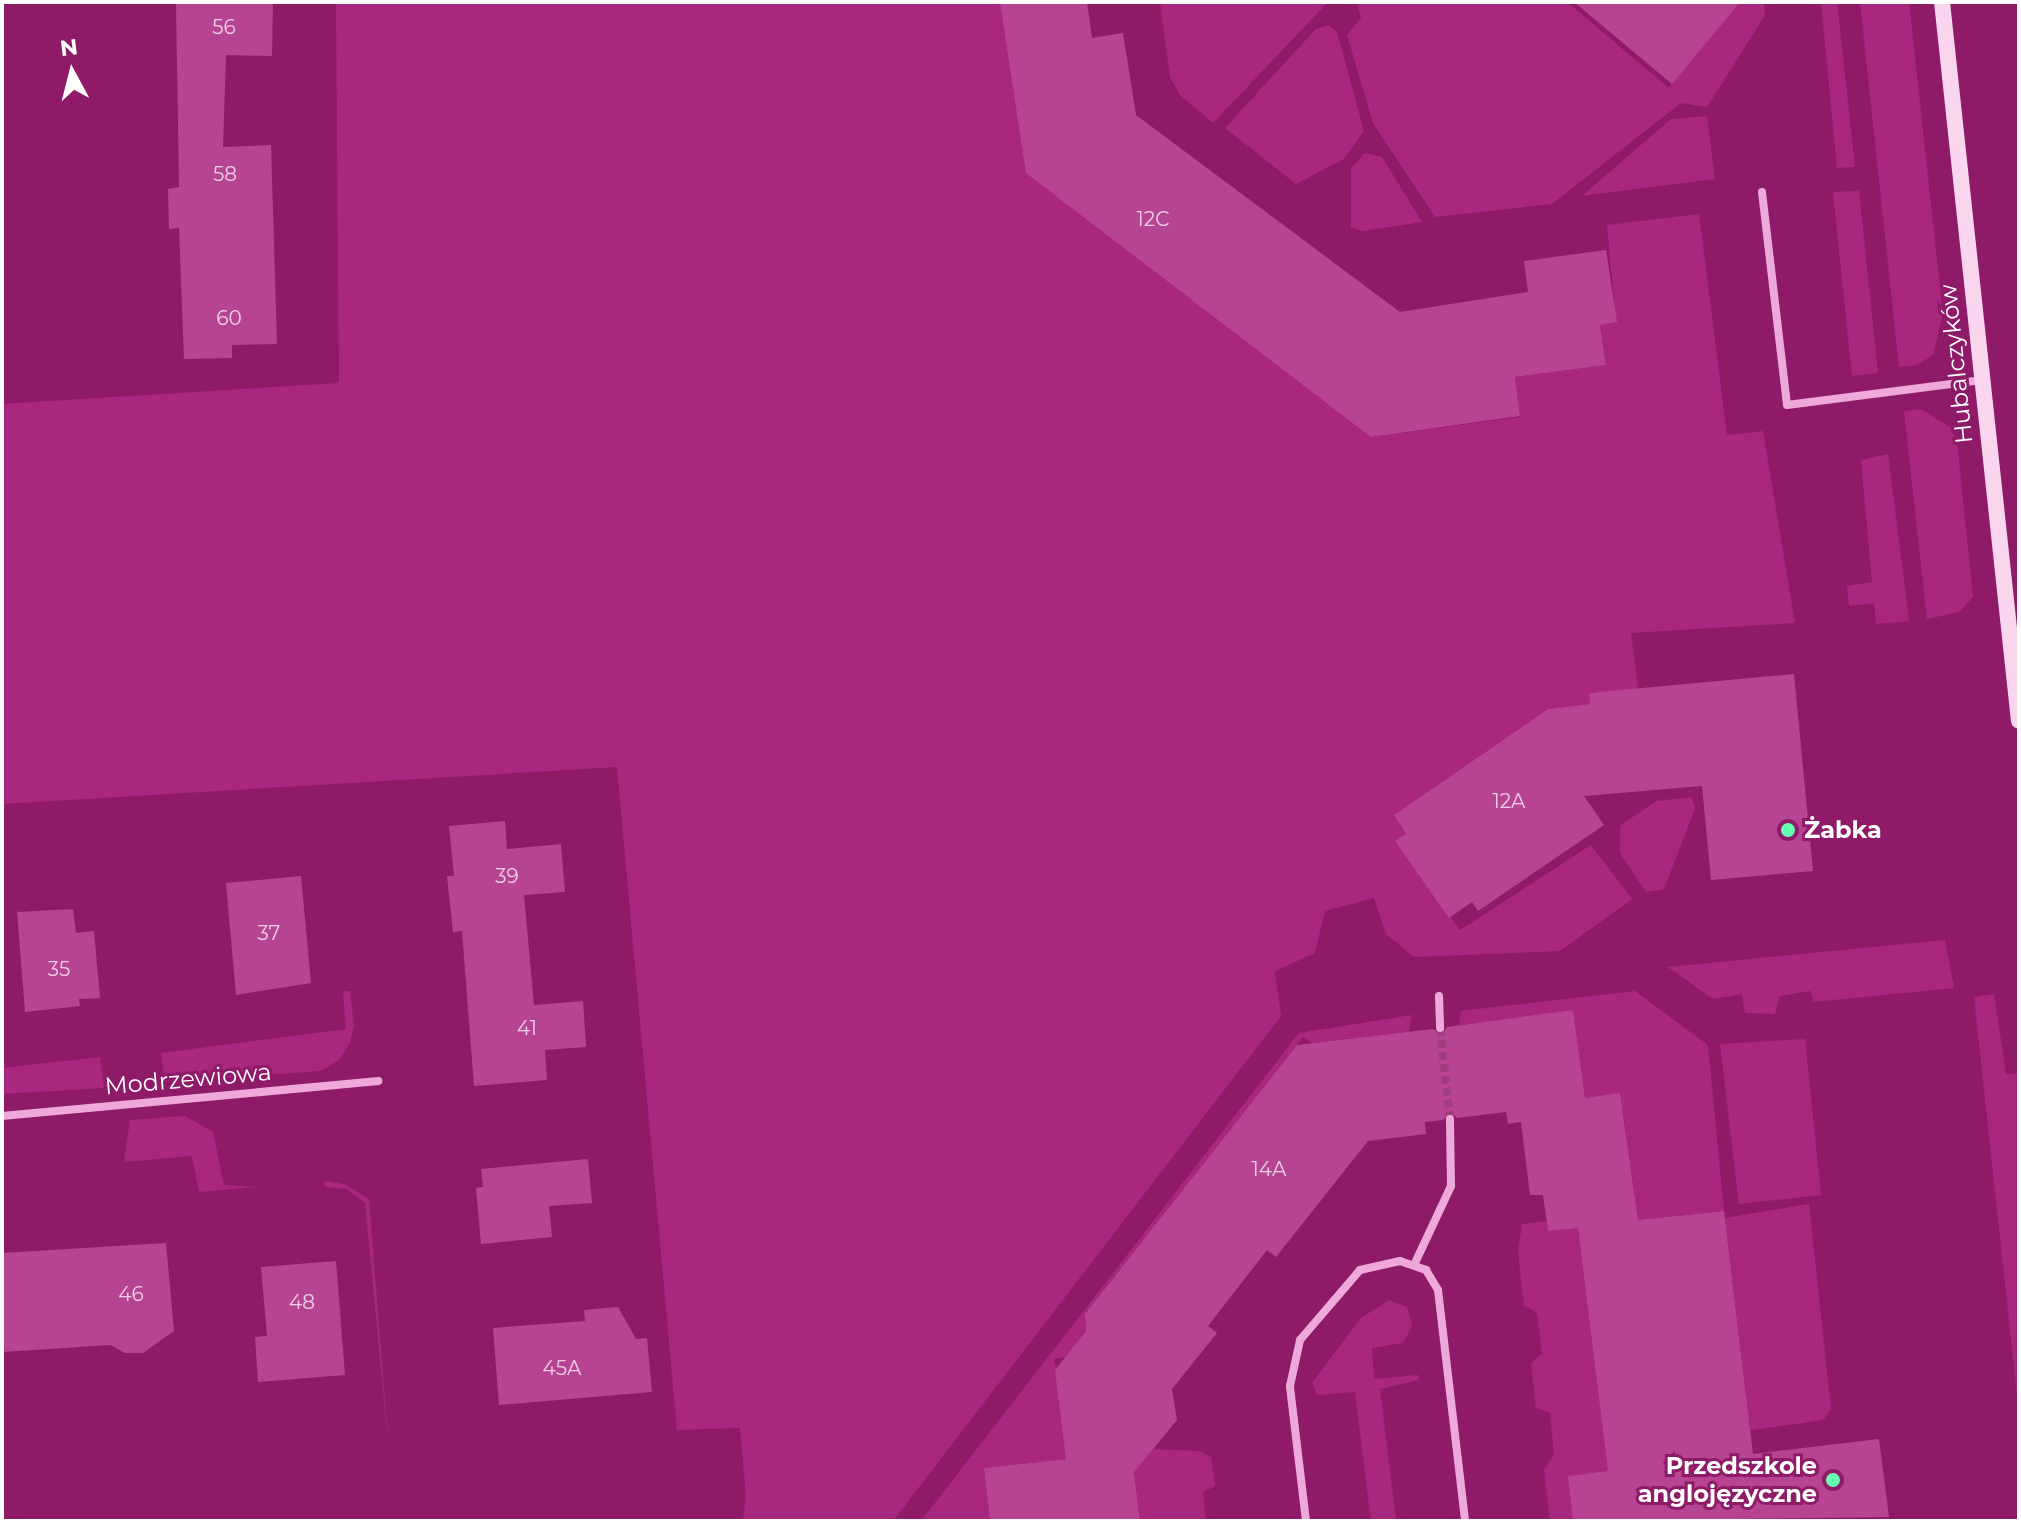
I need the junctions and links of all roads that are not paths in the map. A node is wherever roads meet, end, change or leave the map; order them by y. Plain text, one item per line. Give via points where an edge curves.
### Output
1 (1942, 2) edge
2 (1762, 192) dead end
3 (1982, 380) junction
4 (2019, 721) edge
5 (1439, 996) dead end
6 (1440, 1028) tunnel mouth
7 (378, 1081) dead end
8 (2, 1116) edge
9 (1450, 1119) tunnel mouth
10 (1415, 1263) junction
11 (1306, 1521) edge
12 (1465, 1521) edge

1 - 3 street, Hubalczyków
2 - 3 street via 1787,405
3 - 4 street, Hubalczyków
5 - 6 street
7 - 8 street, Modrzewiowa
9 - 10 street via 1451,1186
10 - 11 street via 1381,1262 1360,1270 1300,1340 1290,1386
10 - 12 street via 1426,1270 1442,1308

